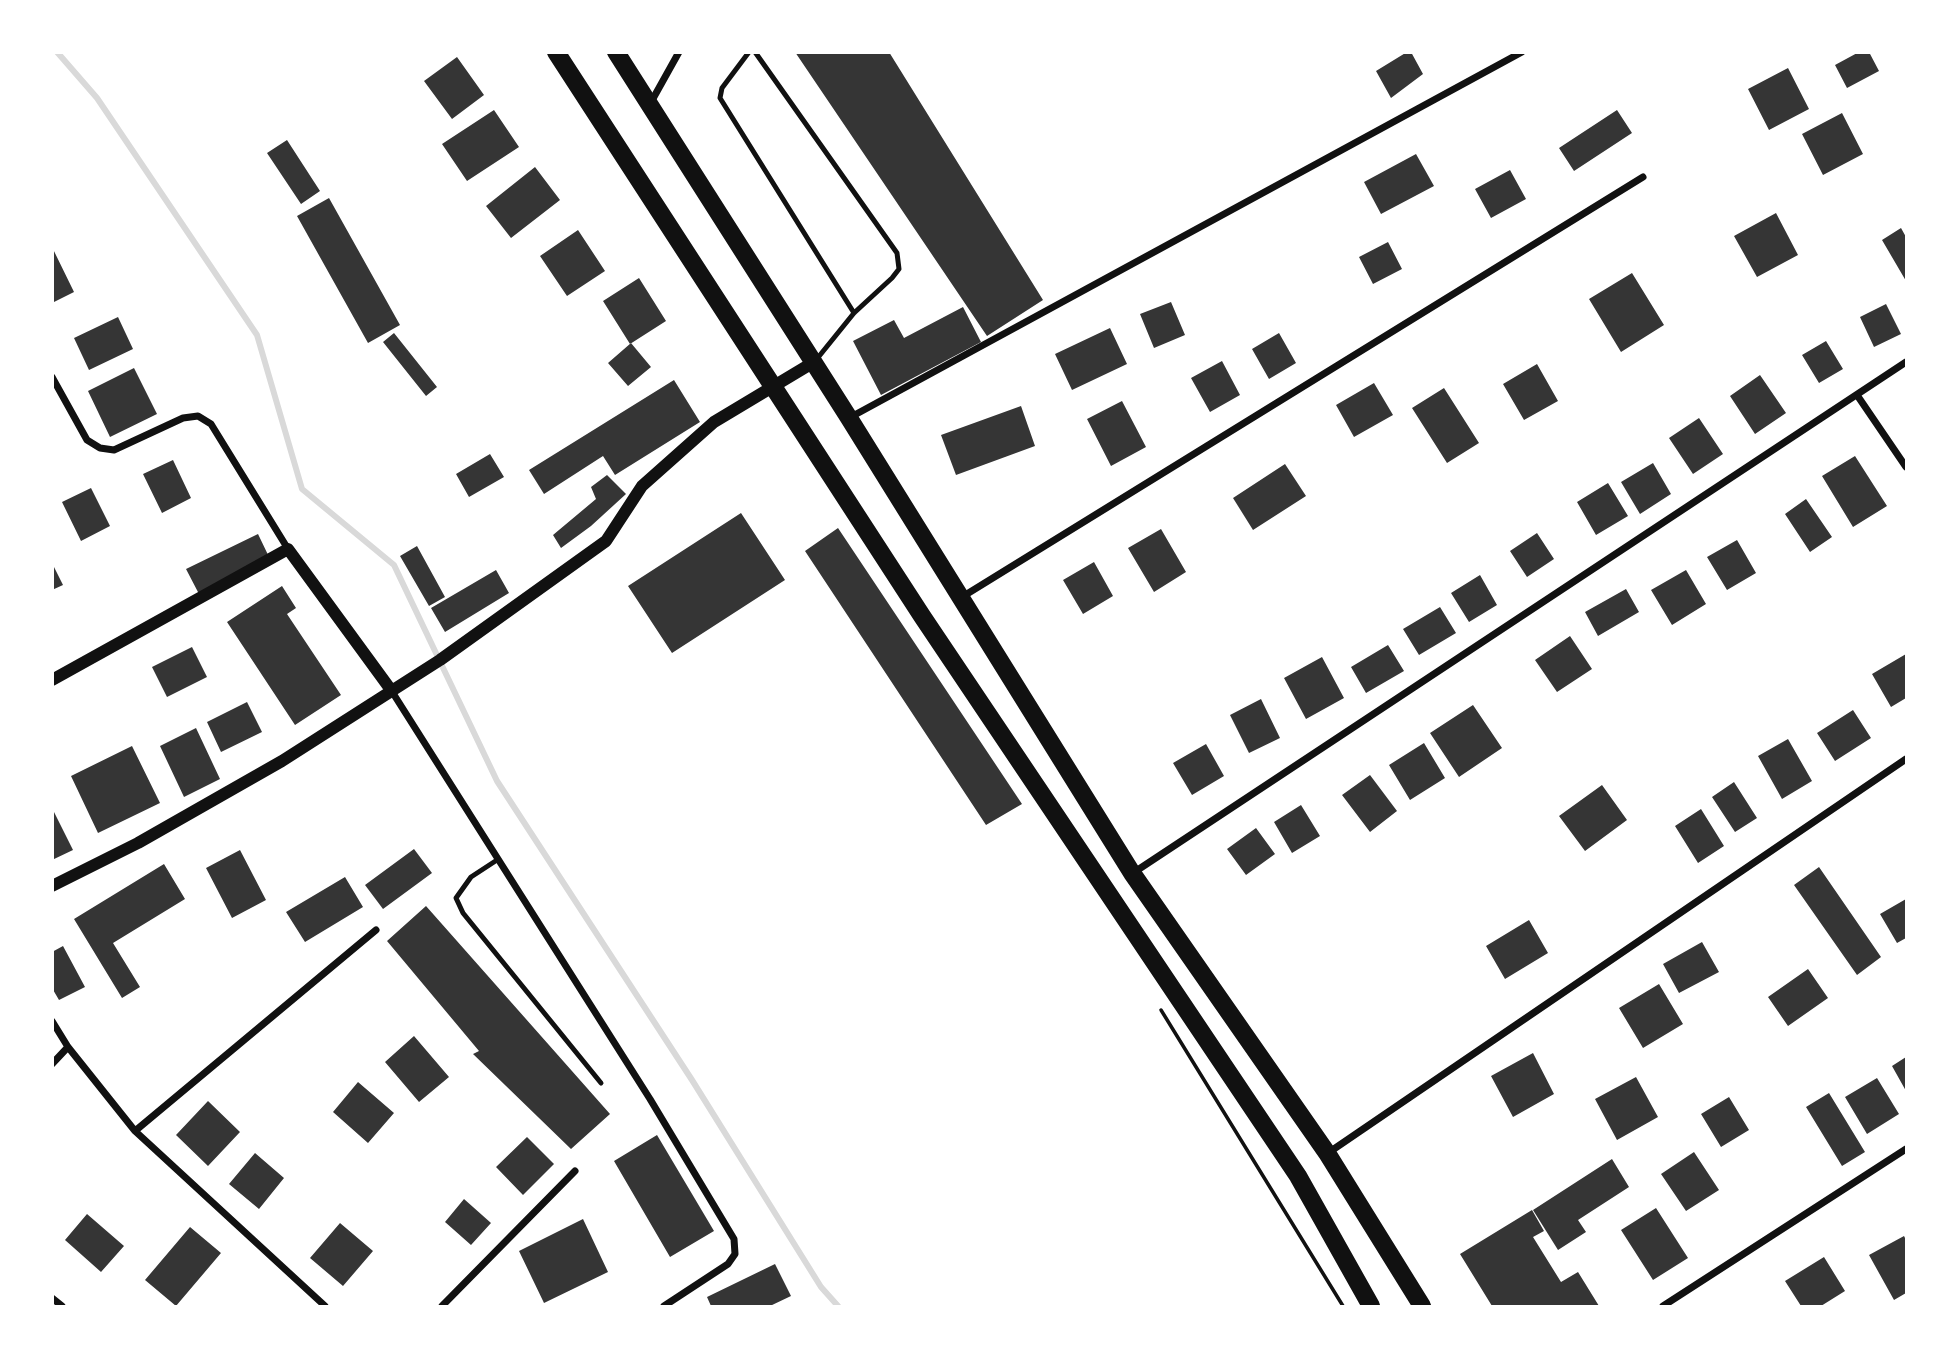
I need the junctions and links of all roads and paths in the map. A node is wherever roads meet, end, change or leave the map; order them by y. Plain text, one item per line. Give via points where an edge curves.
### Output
1 (556, 52) edge
2 (616, 52) edge
3 (679, 52) edge
4 (749, 52) edge
5 (755, 52) edge
6 (1522, 52) edge
7 (650, 104) junction
8 (1643, 177) dead end
9 (854, 313) junction
10 (814, 362) junction
11 (1906, 362) edge
12 (52, 377) edge
13 (773, 386) junction
14 (1857, 395) junction
15 (849, 418) junction
16 (1906, 467) edge
17 (288, 550) junction
18 (961, 597) junction
19 (52, 680) edge
20 (391, 690) junction
21 (1906, 759) edge
22 (497, 860) junction
23 (1132, 873) junction
24 (52, 886) edge
25 (376, 930) dead end
26 (1160, 1010) dead end
27 (52, 1021) edge
28 (68, 1047) junction
29 (52, 1064) edge
30 (601, 1083) dead end
31 (135, 1132) junction
32 (1906, 1149) edge
33 (1327, 1153) junction
34 (575, 1171) dead end
35 (52, 1298) edge
36 (62, 1307) edge
37 (325, 1307) edge
38 (442, 1307) edge
39 (664, 1307) edge
40 (1343, 1307) edge
41 (1371, 1307) edge
42 (1422, 1307) edge
43 (1663, 1307) edge

1 - 13 main road
2 - 7 main road
3 - 7 street
4 - 9 lane via 722,88 720,98
5 - 9 lane via 897,254 899,269
6 - 15 street
7 - 10 main road
8 - 18 street
9 - 10 lane
10 - 13 street
10 - 15 main road
11 - 14 street
12 - 17 street via 87,440 100,448 114,450 183,418 198,416 211,424
13 - 20 street via 713,422 642,486 606,541
13 - 41 main road via 922,617 1298,1176
14 - 16 street
14 - 23 street
15 - 18 main road
17 - 19 street
17 - 20 street
18 - 23 main road
20 - 22 street
20 - 24 street via 270,768 138,844
21 - 33 street
22 - 30 lane via 471,877 456,898 463,913
22 - 39 street via 734,1239 735,1254 728,1264
23 - 33 main road
25 - 31 street
26 - 40 path
27 - 28 street
28 - 29 street
28 - 31 street
31 - 37 street
32 - 43 street
33 - 42 main road
34 - 38 street
35 - 36 street

